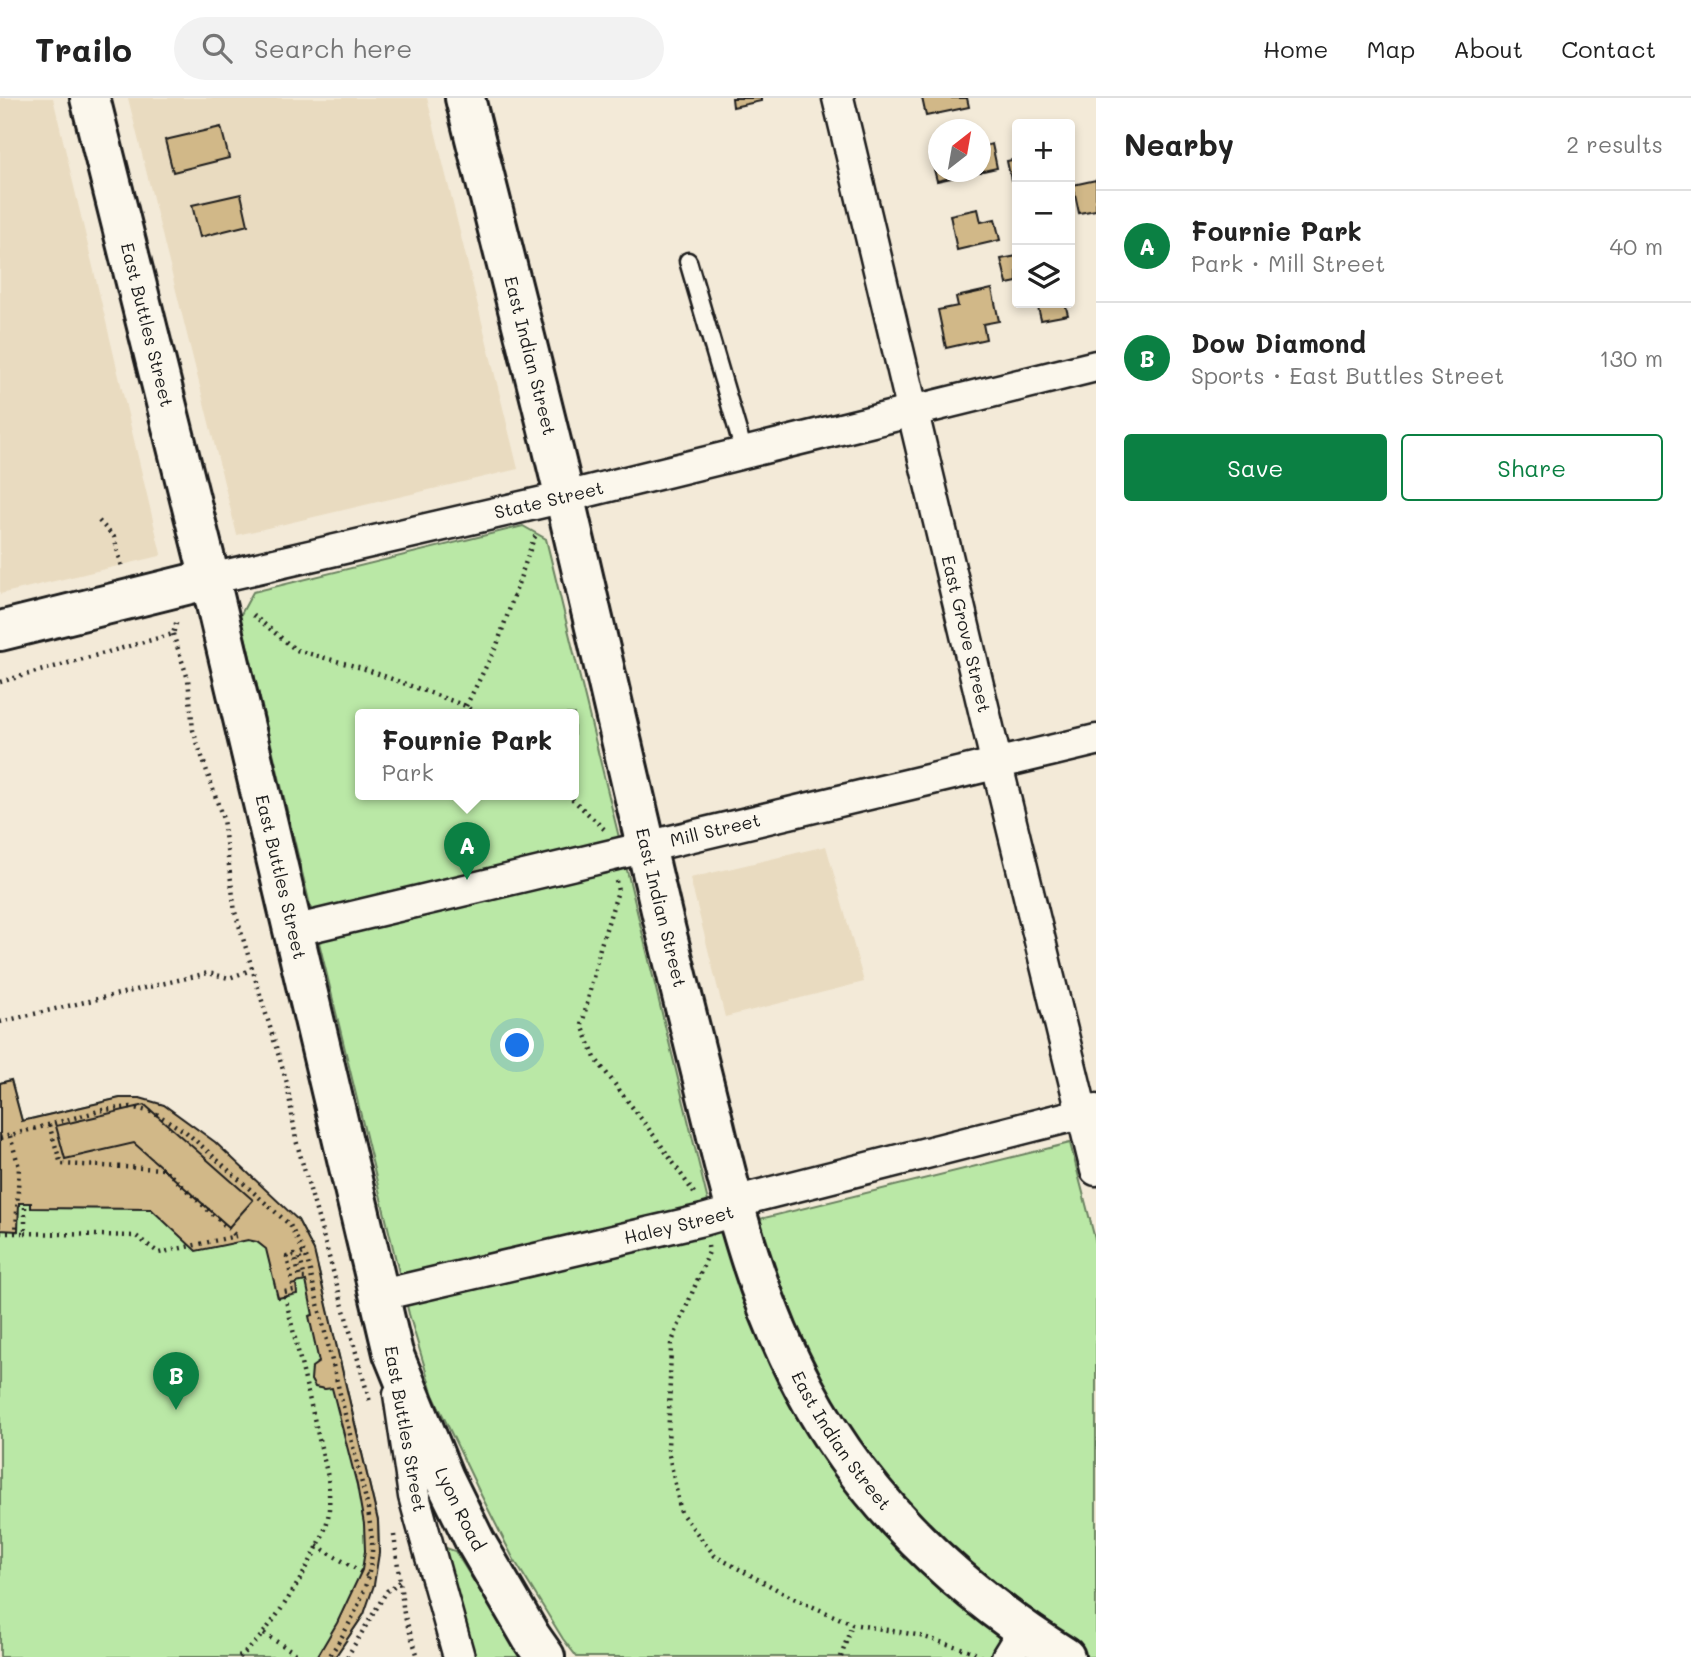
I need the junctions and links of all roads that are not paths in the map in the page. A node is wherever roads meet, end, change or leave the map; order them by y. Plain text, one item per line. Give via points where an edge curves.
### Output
1 (90, 98) edge
2 (465, 98) edge
3 (838, 98) edge
4 (688, 261) dead end
5 (1096, 366) edge
6 (913, 410) junction
7 (744, 453) junction
8 (565, 497) junction
9 (210, 579) junction
10 (0, 631) edge
11 (1096, 740) edge
12 (997, 765) junction
13 (628, 851) junction
14 (293, 931) junction
15 (1089, 1112) edge
16 (1096, 1170) edge
17 (719, 1215) junction
18 (381, 1295) junction
19 (393, 1353) junction
20 (1015, 1644) edge
21 (459, 1657) edge
22 (545, 1657) edge
23 (1065, 1657) edge

1 - 9 main road, East Buttles Street
2 - 8 main road, East Indian Street
3 - 6 street, East Grove Street
4 - 7 lane
5 - 6 street, State Street
6 - 7 street, State Street
6 - 12 street, East Grove Street
7 - 8 street, State Street
8 - 9 street, State Street
8 - 13 main road, East Indian Street
9 - 10 main road, State Street
9 - 14 main road, East Buttles Street
11 - 12 street, Mill Street
12 - 13 street, Mill Street
12 - 15 street, East Grove Street
13 - 14 street, Mill Street
13 - 17 main road, East Indian Street
14 - 18 main road, East Buttles Street
15 - 16 street, East Grove Street
15 - 17 street, Haley Street via 753,1197
17 - 18 street, Haley Street
17 - 20 main road, East Indian Street via 754,1273 783,1345 836,1440 877,1496
18 - 19 main road, East Buttles Street
19 - 21 street, East Buttles Street via 414,1496
19 - 22 main road, Lyon Road via 470,1531
20 - 23 main road, East Indian Street

